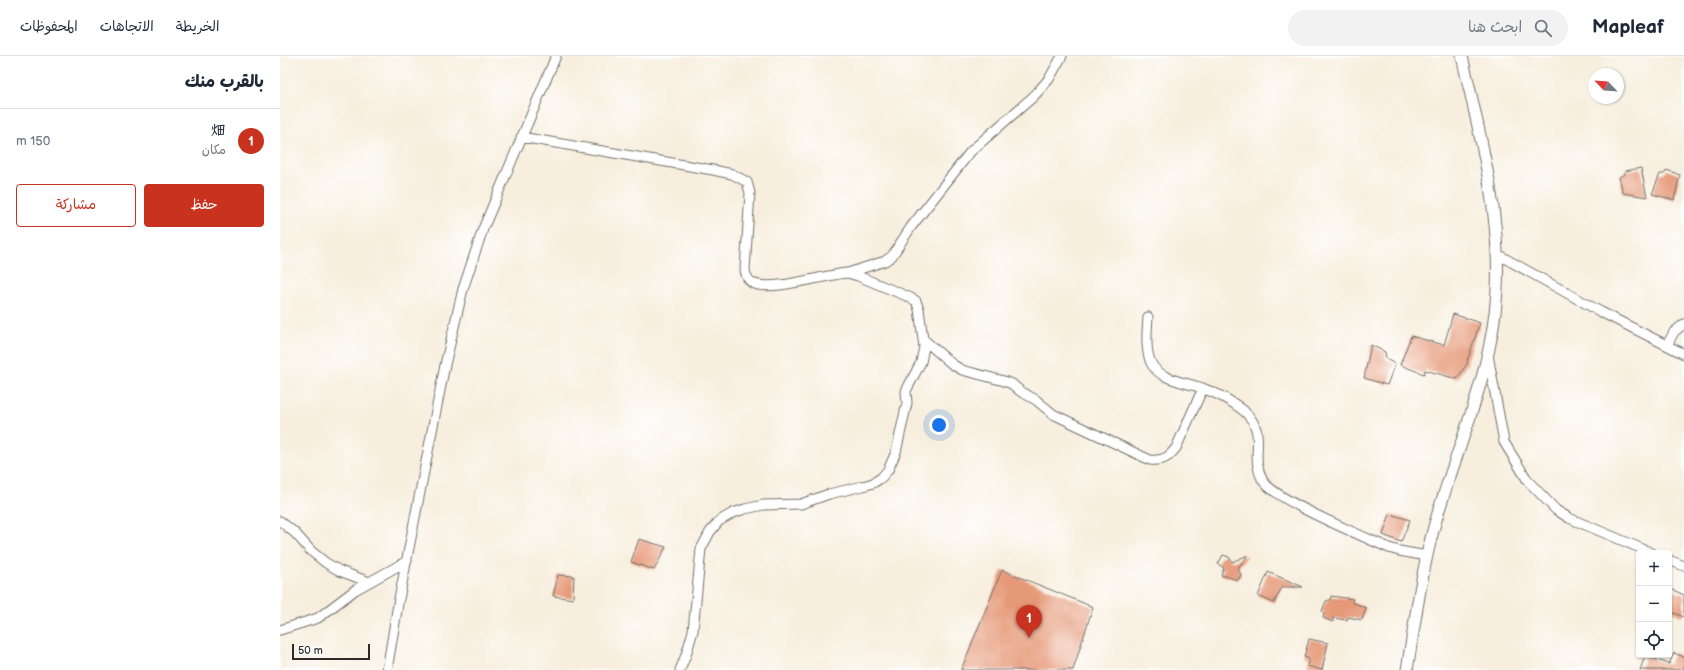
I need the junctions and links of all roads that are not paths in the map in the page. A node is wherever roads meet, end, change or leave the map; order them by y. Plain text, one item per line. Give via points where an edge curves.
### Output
1 (556, 56) edge
2 (1062, 56) edge
3 (1462, 56) edge
4 (522, 137) junction
5 (1497, 254) junction
6 (847, 273) junction
7 (1148, 317) dead end
8 (1684, 324) edge
9 (923, 339) junction
10 (1667, 345) junction
11 (1684, 354) edge
12 (1488, 356) junction
13 (1203, 388) junction
14 (280, 521) edge
15 (1645, 550) edge
16 (1427, 556) junction
17 (407, 561) junction
18 (1672, 561) edge
19 (1684, 566) edge
20 (369, 582) junction
21 (280, 630) edge
22 (387, 670) edge
23 (680, 670) edge
24 (1407, 670) edge

1 - 4 street
2 - 6 street via 1049,79 1034,96 966,156 911,227 894,254 884,261
3 - 5 street via 1491,195
4 - 6 street via 713,170 740,177 747,182 750,193 744,270 749,281 754,284 770,285
4 - 17 street via 482,229 462,289
5 - 10 street
5 - 12 street via 1497,290
6 - 9 street via 909,296 916,301
7 - 13 street via 1148,352 1156,370
8 - 10 street via 1674,332
9 - 13 street via 962,370 1012,384 1053,414 1150,460 1164,460 1176,448
9 - 23 street via 921,362 906,391 908,403 896,452 888,470 881,478 873,483 801,504 763,505 725,516 718,521 700,553 693,631
10 - 11 street
12 - 15 street via 1504,442 1528,481 1556,510 1569,518
12 - 16 street via 1479,392 1445,490
13 - 16 street via 1234,404 1250,417 1257,431 1256,458 1260,476 1272,490 1303,508 1389,548
14 - 20 street via 326,563
16 - 24 street
17 - 20 street
17 - 22 street
18 - 19 street
20 - 21 street via 348,594 318,618

